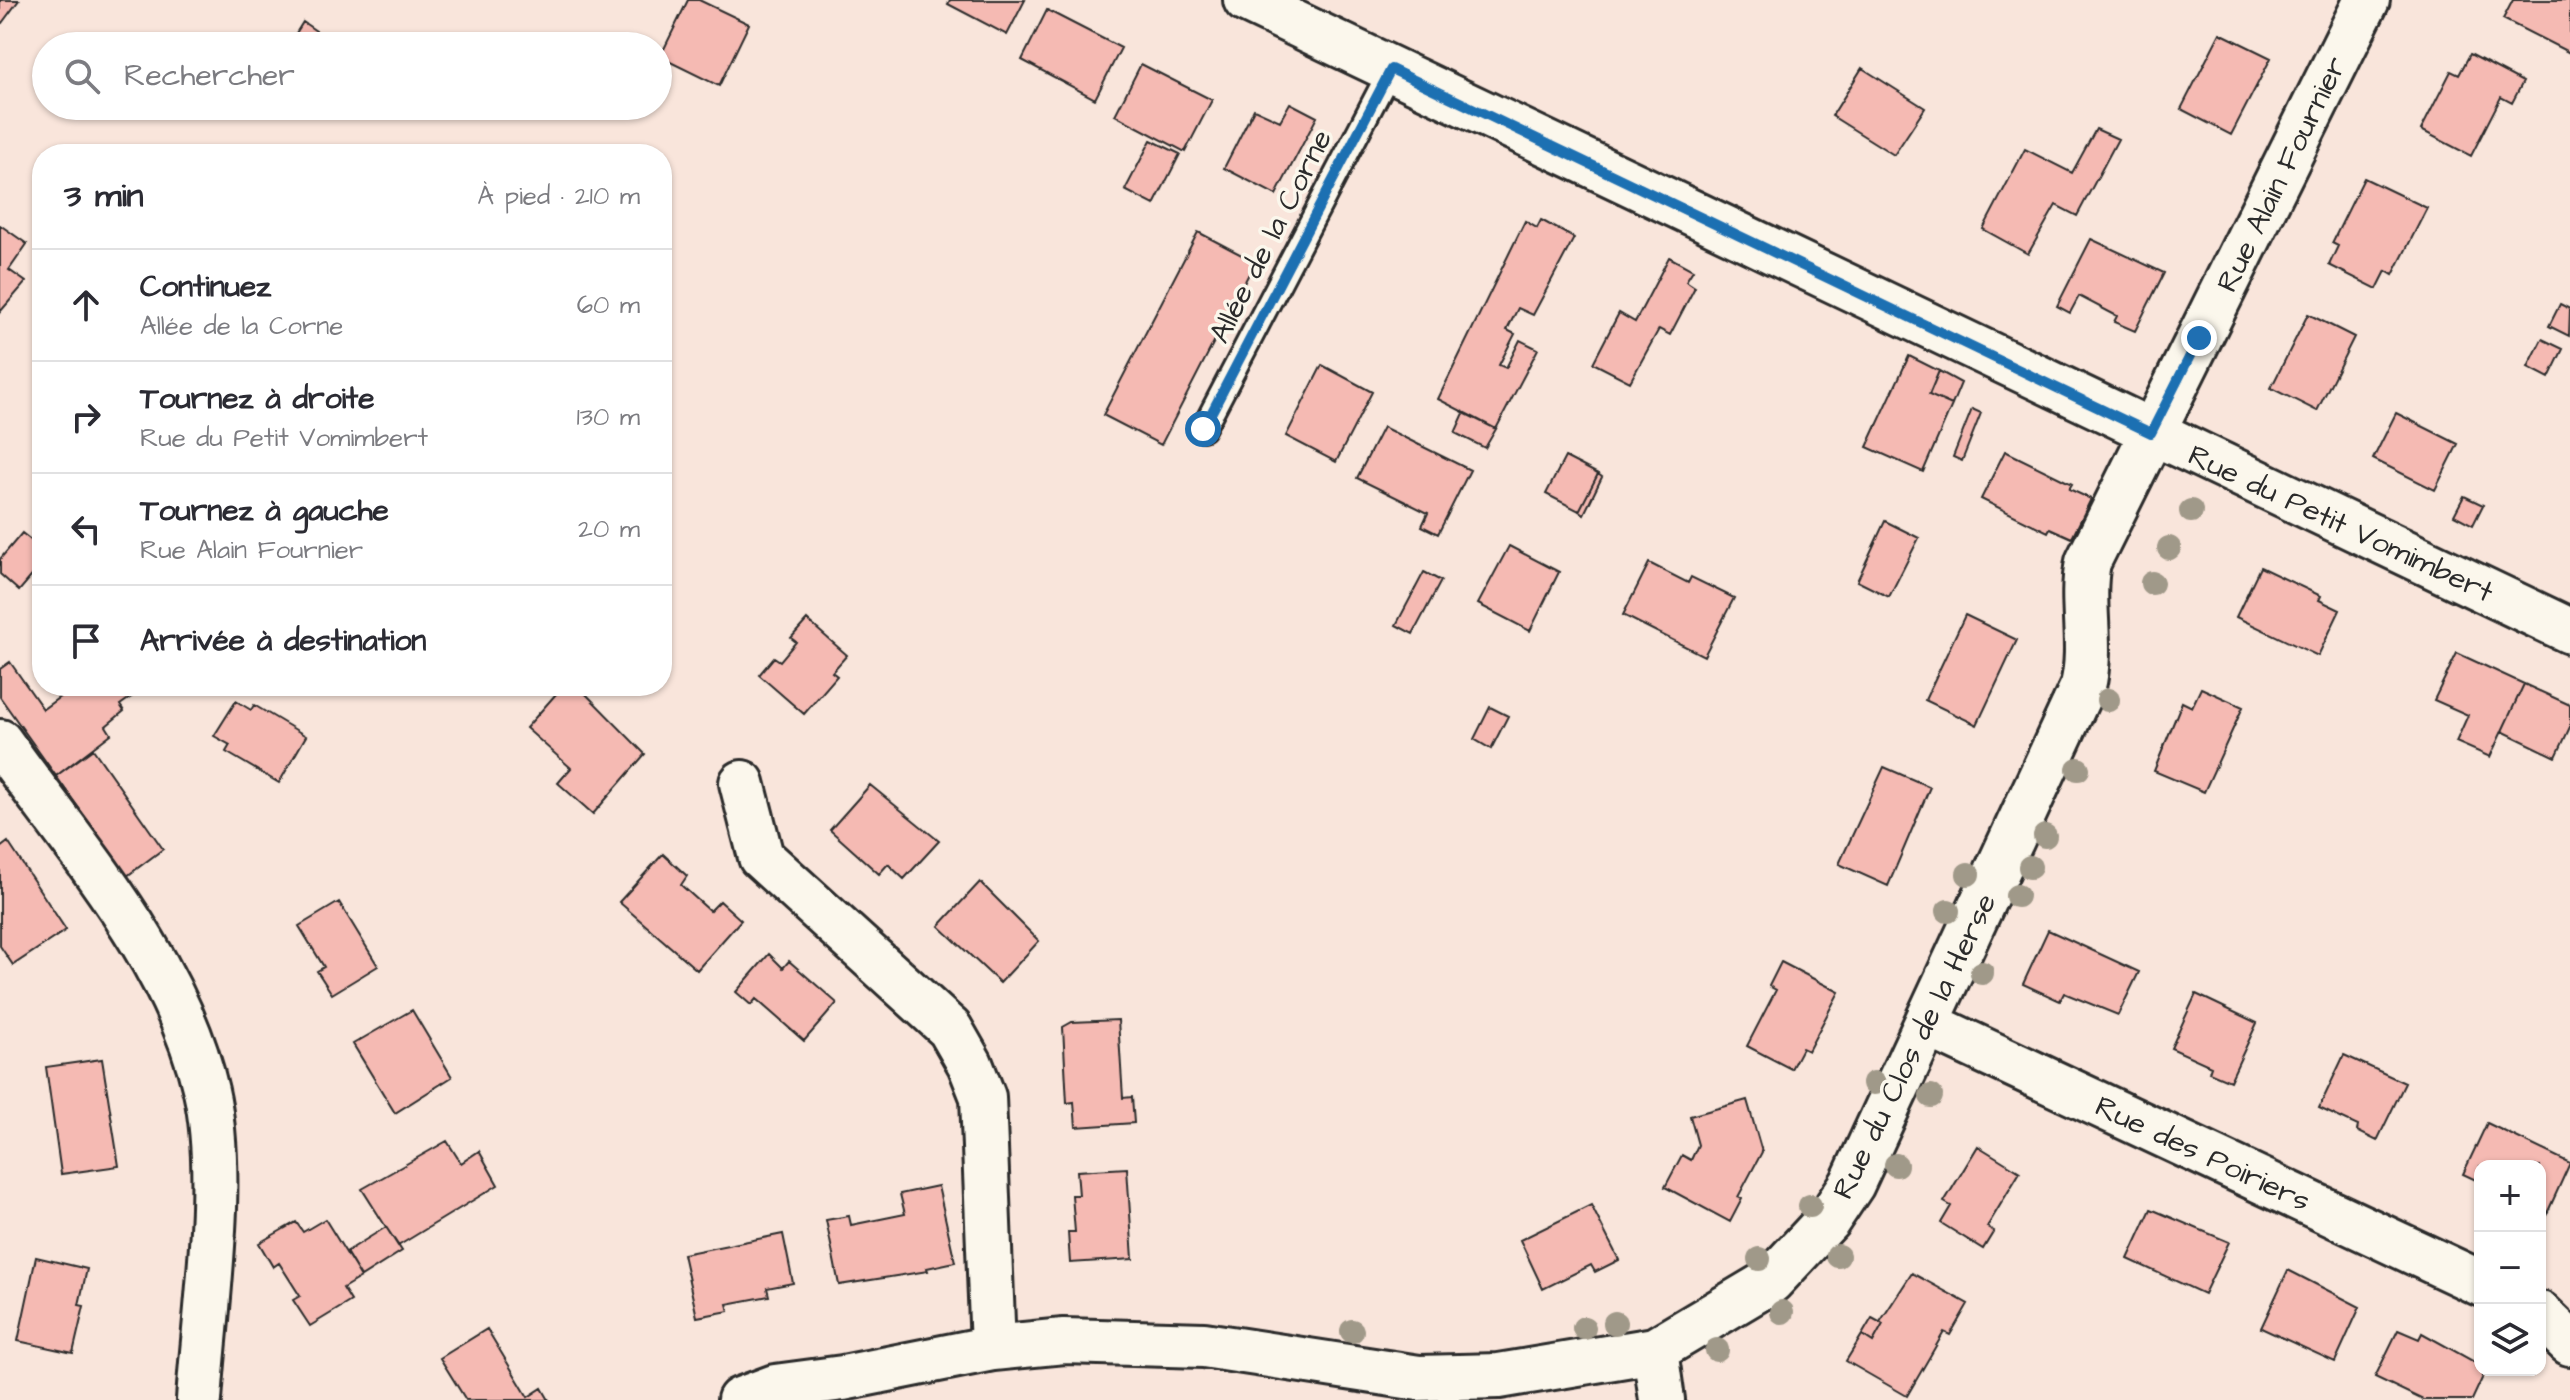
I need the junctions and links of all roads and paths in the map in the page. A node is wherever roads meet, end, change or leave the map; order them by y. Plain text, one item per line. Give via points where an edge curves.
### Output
1 (1246, 0) edge
2 (2367, 0) edge
3 (1391, 69) junction
4 (1203, 429) dead end
5 (2151, 433) junction
6 (2570, 631) edge
7 (0, 742) edge
8 (742, 783) dead end
9 (1927, 1024) junction
10 (2474, 1280) edge
11 (2546, 1320) edge
12 (2570, 1343) edge
13 (993, 1348) junction
14 (1655, 1350) junction
15 (845, 1389) edge
16 (199, 1400) edge
17 (740, 1400) edge
18 (1662, 1400) edge

1 - 3 street, Rue du Petit Vomimbert
2 - 5 street, Rue Alain Fournier
3 - 4 lane, Allée de la Corne
3 - 5 street, Rue du Petit Vomimbert
5 - 6 street, Rue du Petit Vomimbert
5 - 9 street, Rue du Clos de la Herse via 2088,562 2083,590 2089,662 2083,686
7 - 16 street via 145,945 188,1030 207,1092 215,1177
8 - 13 street via 761,857 950,1029 970,1064 983,1097
9 - 10 street, Rue des Poiriers
9 - 14 street, Rue du Clos de la Herse via 1852,1184 1828,1220 1771,1281
11 - 12 street
13 - 14 street, Rue du Clos de la Herse via 1064,1341 1204,1345 1344,1369 1460,1379
13 - 15 street, Rue du Clos de la Herse
14 - 18 street
15 - 17 street, Rue du Clos de la Herse via 775,1387

